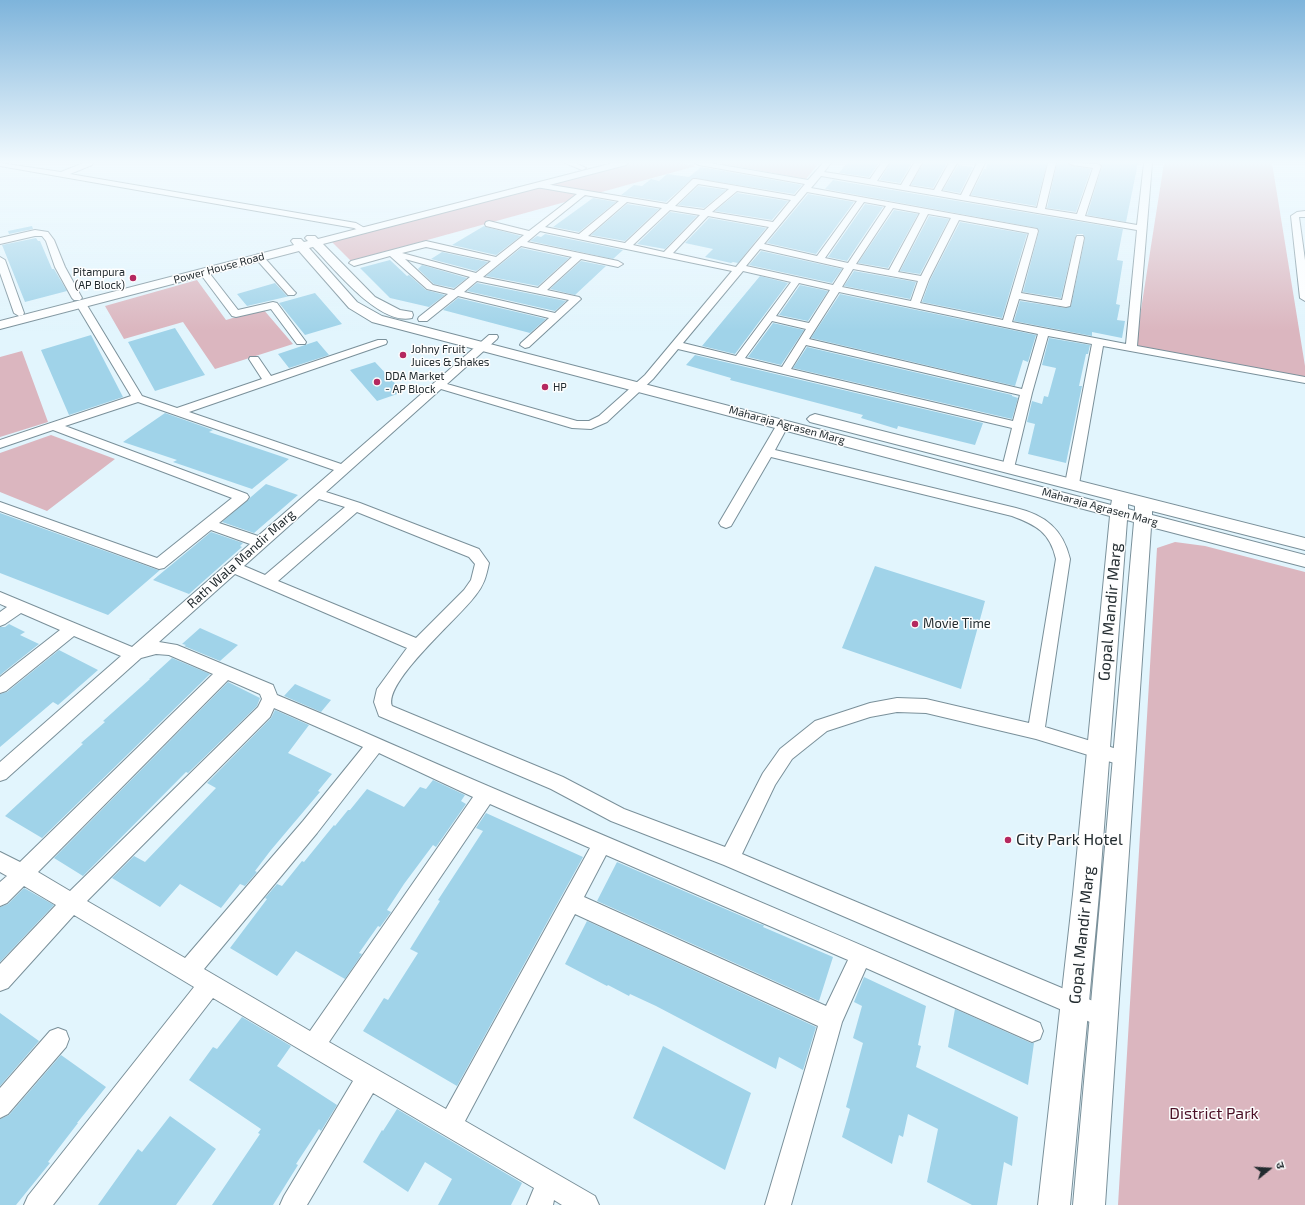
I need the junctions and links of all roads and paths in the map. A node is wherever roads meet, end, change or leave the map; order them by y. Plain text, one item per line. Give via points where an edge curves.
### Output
1 (312, 219) edge
2 (392, 219) edge
3 (396, 219) edge
4 (550, 219) edge
5 (602, 219) edge
6 (655, 219) edge
7 (701, 219) edge
8 (739, 219) edge
9 (780, 219) edge
10 (848, 219) edge
11 (882, 219) edge
12 (921, 219) edge
13 (954, 219) edge
14 (973, 219) edge
15 (1092, 219) edge
16 (1142, 219) edge
17 (489, 224) dead end
18 (775, 225) junction
19 (1301, 226) edge
20 (360, 228) junction
21 (1141, 228) junction
22 (535, 231) junction
23 (581, 237) junction
24 (1080, 238) dead end
25 (0, 241) edge
26 (306, 242) junction
27 (520, 243) junction
28 (759, 246) junction
29 (626, 247) junction
30 (1302, 252) edge
31 (392, 253) junction
32 (666, 255) junction
33 (579, 256) junction
34 (259, 258) junction
35 (820, 259) junction
36 (498, 260) junction
37 (0, 263) edge
38 (354, 263) dead end
39 (618, 264) dead end
40 (850, 266) junction
41 (1304, 268) edge
42 (740, 269) junction
43 (204, 272) junction
44 (892, 273) junction
45 (477, 277) junction
46 (924, 279) junction
47 (797, 280) junction
48 (4, 287) edge
49 (837, 289) junction
50 (540, 291) junction
51 (291, 293) dead end
52 (457, 293) junction
53 (1305, 293) edge
54 (1015, 295) junction
55 (79, 301) junction
56 (914, 305) junction
57 (19, 313) junction
58 (556, 316) junction
59 (0, 318) edge
60 (770, 318) junction
61 (423, 319) junction
62 (1007, 323) junction
63 (0, 325) edge
64 (812, 327) junction
65 (1044, 332) junction
66 (488, 341) junction
67 (803, 341) junction
68 (301, 342) dead end
69 (382, 342) dead end
70 (1098, 342) junction
71 (525, 345) junction
72 (676, 345) junction
73 (1131, 348) junction
74 (254, 359) dead end
75 (739, 359) junction
76 (785, 370) junction
77 (1305, 380) edge
78 (268, 381) junction
79 (644, 382) junction
80 (439, 385) junction
81 (1026, 393) junction
82 (138, 398) junction
83 (176, 412) junction
84 (783, 424) junction
85 (53, 426) junction
86 (1018, 426) junction
87 (0, 444) edge
88 (768, 452) junction
89 (1008, 468) junction
90 (343, 469) junction
91 (1072, 484) junction
92 (315, 493) junction
93 (1120, 504) junction
94 (0, 506) edge
95 (356, 506) junction
96 (1144, 511) junction
97 (726, 523) dead end
98 (209, 524) junction
99 (260, 542) junction
100 (1305, 544) edge
101 (1305, 561) edge
102 (232, 568) junction
103 (267, 582) junction
104 (0, 598) edge
105 (18, 607) junction
106 (0, 620) edge
107 (71, 629) junction
108 (418, 646) junction
109 (133, 654) junction
110 (226, 672) junction
111 (0, 686) edge
112 (270, 700) junction
113 (1036, 732) junction
114 (376, 744) junction
115 (1099, 750) junction
116 (1124, 758) junction
117 (0, 772) edge
118 (486, 794) junction
119 (602, 844) junction
120 (730, 858) junction
121 (0, 861) edge
122 (22, 874) junction
123 (0, 896) edge
124 (570, 901) junction
125 (72, 903) junction
126 (861, 955) junction
127 (188, 971) junction
128 (0, 980) edge
129 (210, 984) junction
130 (1075, 1004) junction
131 (1104, 1017) junction
132 (831, 1020) junction
133 (1032, 1031) dead end
134 (58, 1039) dead end
135 (314, 1044) junction
136 (369, 1078) junction
137 (0, 1106) edge
138 (450, 1125) junction
139 (544, 1194) edge
140 (37, 1205) edge
141 (293, 1205) edge
142 (586, 1205) edge
143 (778, 1205) edge
144 (1054, 1205) edge
145 (1089, 1205) edge

1 - 20 street
2 - 20 street, Power House Road
3 - 20 street, Power House Road
4 - 22 street
5 - 23 street
6 - 29 street
7 - 32 street
8 - 18 street
9 - 18 street
10 - 35 street
11 - 40 street
12 - 44 street
13 - 46 street
14 - 54 street via 1034,231
15 - 21 street
16 - 21 street
17 - 22 street
18 - 28 street
19 - 30 street
20 - 26 street, Power House Road
21 - 73 street
22 - 23 street
22 - 27 street
23 - 29 street
24 - 54 street via 1066,304
25 - 55 street via 35,233 45,234
26 - 34 street, Power House Road
26 - 55 street, Power House Road
26 - 61 street, Maharaja Agrasen Marg via 371,300 396,313
26 - 66 street, Maharaja Agrasen Marg via 353,305 377,319
27 - 33 street
27 - 36 street
28 - 35 street
28 - 42 street
29 - 32 street
30 - 41 street
31 - 36 street via 426,244
31 - 38 street
31 - 45 street
31 - 52 street via 430,287
32 - 42 street
33 - 39 street
33 - 50 street
34 - 43 street, Power House Road
34 - 51 street
35 - 40 street
36 - 45 street
37 - 48 street
40 - 44 street
40 - 49 street
41 - 53 street
42 - 47 street
42 - 72 street
43 - 55 street, Power House Road
43 - 68 street via 236,314 273,305
44 - 46 street
45 - 50 street
45 - 52 street
46 - 56 street
47 - 49 street
47 - 60 street
48 - 57 street
49 - 56 street
49 - 64 street
50 - 58 street via 576,299
52 - 58 street
52 - 61 street
54 - 62 street
55 - 57 street, Power House Road
55 - 63 street, Power House Road
55 - 82 street
56 - 62 street
57 - 59 street, Power House Road
58 - 71 street
60 - 64 street
60 - 75 street
61 - 66 street, Maharaja Agrasen Marg
62 - 65 street
64 - 67 street
65 - 70 street
65 - 81 street
66 - 71 street, Maharaja Agrasen Marg
66 - 79 street, Maharaja Agrasen Marg
66 - 80 street, Rath Wala Mandir Marg
67 - 76 street
67 - 81 street
69 - 78 street
70 - 73 street
70 - 91 street
71 - 79 street, Maharaja Agrasen Marg
72 - 75 street
72 - 79 street
73 - 77 street
74 - 78 street
75 - 76 street
76 - 86 street
78 - 83 street
79 - 80 street via 603,419 591,425 576,425
79 - 84 street, Maharaja Agrasen Marg
79 - 89 street, Maharaja Agrasen Marg
80 - 90 street, Rath Wala Mandir Marg
81 - 86 street
82 - 83 street
82 - 85 street
83 - 90 street
84 - 88 street
84 - 93 street, Maharaja Agrasen Marg
85 - 87 street
85 - 98 street via 242,497
86 - 89 street
88 - 97 street
88 - 113 street via 1016,512 1050,530 1061,545 1063,559
89 - 91 street, Maharaja Agrasen Marg
90 - 92 street, Rath Wala Mandir Marg
91 - 93 street, Maharaja Agrasen Marg
92 - 95 street
92 - 99 street, Rath Wala Mandir Marg
93 - 96 street, Maharaja Agrasen Marg
93 - 115 street, Gopal Mandir Marg
94 - 98 street via 159,564
95 - 103 street
95 - 108 street via 474,553 482,563 474,587
96 - 100 street, Maharaja Agrasen Marg
96 - 101 street, Maharaja Agrasen Marg
96 - 116 street, Gopal Mandir Marg
98 - 99 street
99 - 102 street, Rath Wala Mandir Marg
102 - 103 street
102 - 109 street, Rath Wala Mandir Marg
103 - 108 street
104 - 105 street
105 - 106 street
105 - 107 street
107 - 109 street
107 - 111 street
108 - 120 street via 385,689 382,702 385,711 557,783 618,814
109 - 110 street via 156,648 171,649
109 - 117 street, Rath Wala Mandir Marg
110 - 112 street via 267,690
110 - 122 street
112 - 114 street
112 - 125 street via 264,712
113 - 115 street
113 - 120 street via 926,706 897,705 870,710 821,726 786,754 769,779
114 - 118 street
114 - 127 street via 310,828
115 - 116 street
115 - 130 street, Gopal Mandir Marg
116 - 131 street, Gopal Mandir Marg
118 - 119 street
118 - 135 street
119 - 124 street
119 - 126 street
120 - 130 street
121 - 122 street
122 - 123 street
122 - 125 street
124 - 132 street
124 - 138 street
125 - 127 street
125 - 128 street
126 - 132 street
126 - 133 street
127 - 129 street
129 - 135 street
129 - 140 street
130 - 131 street
130 - 144 street, Gopal Mandir Marg
131 - 145 street, Gopal Mandir Marg
132 - 143 street
134 - 137 street
135 - 136 street
136 - 138 street
136 - 141 street
138 - 139 street
139 - 142 street

